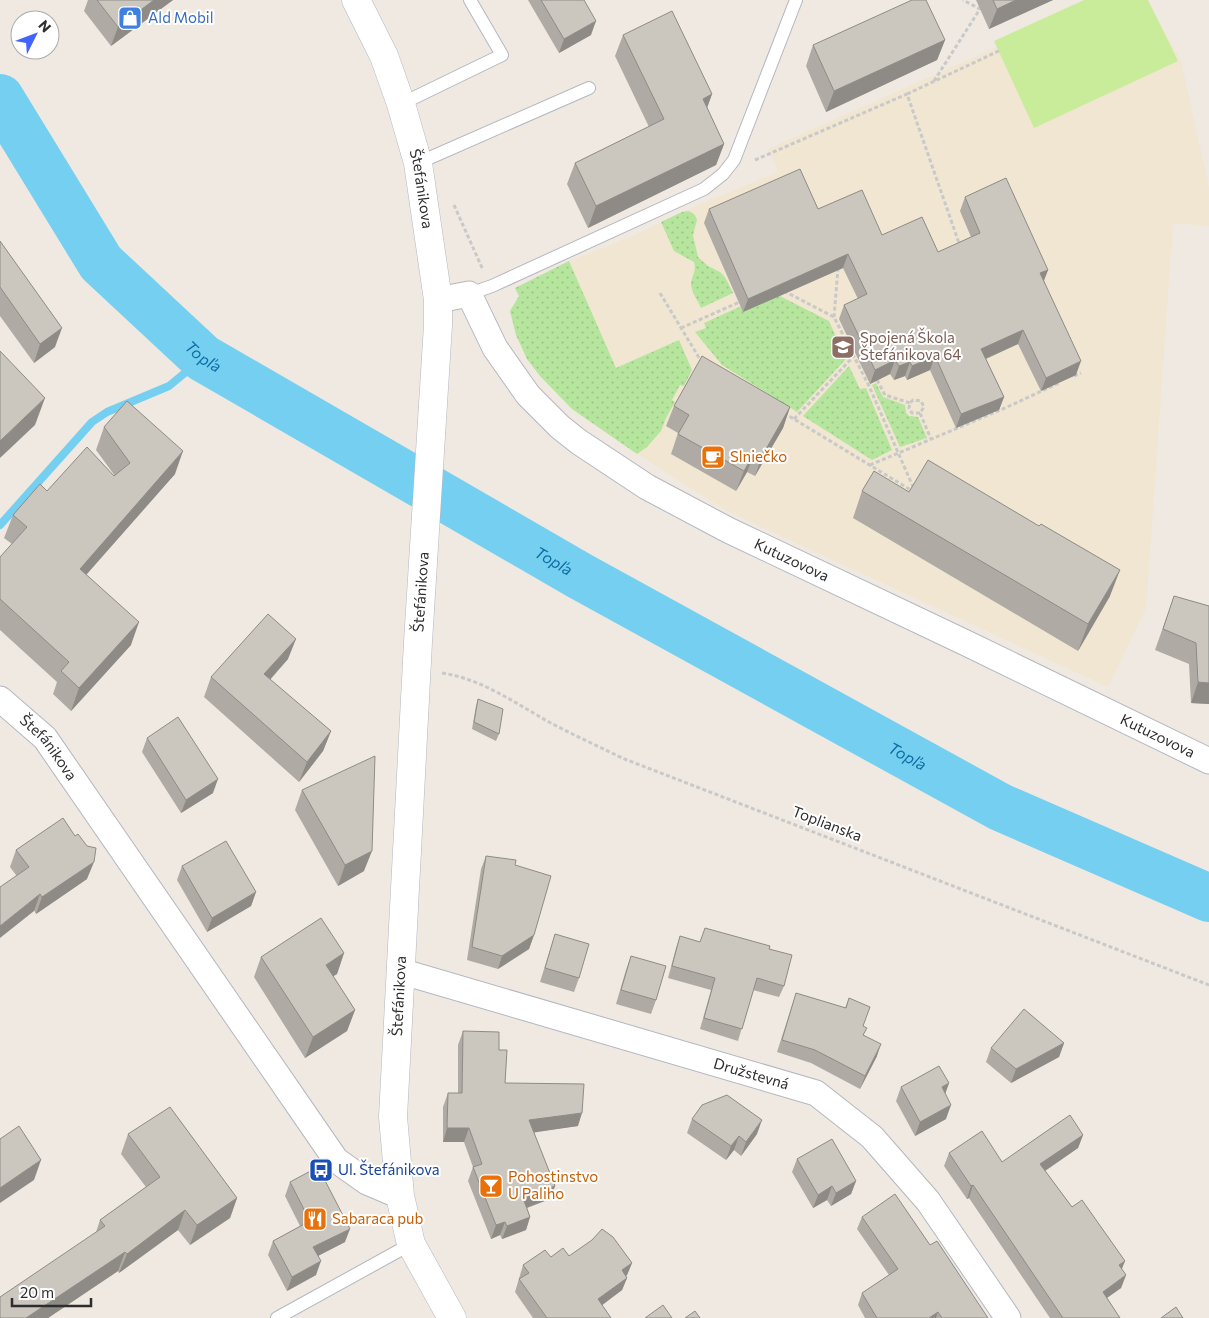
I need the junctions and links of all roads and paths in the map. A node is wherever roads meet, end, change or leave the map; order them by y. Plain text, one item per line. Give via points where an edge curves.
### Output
1 (356, 0) edge
2 (470, 0) edge
3 (796, 0) edge
4 (963, 0) edge
5 (1000, 50) dead end
6 (934, 81) junction
7 (590, 88) dead end
8 (907, 94) junction
9 (401, 104) junction
10 (418, 164) junction
11 (723, 174) junction
12 (962, 252) edge
13 (838, 268) edge
14 (784, 291) edge
15 (660, 293) dead end
16 (470, 294) junction
17 (750, 298) edge
18 (438, 312) junction
19 (834, 317) junction
20 (681, 328) junction
21 (854, 356) junction
22 (704, 365) edge
23 (1081, 373) edge
24 (878, 380) edge
25 (910, 403) junction
26 (778, 409) edge
27 (920, 413) junction
28 (794, 419) junction
29 (931, 438) junction
30 (898, 452) junction
31 (870, 465) junction
32 (444, 674) dead end
33 (0, 699) edge
34 (1209, 761) edge
35 (400, 971) junction
36 (1209, 985) edge
37 (400, 1196) junction
38 (411, 1244) junction
39 (277, 1318) edge
40 (452, 1318) edge
41 (1008, 1318) edge

1 - 9 street, Štefánikova via 384,56
2 - 9 lane via 502,55
3 - 11 lane via 734,160
4 - 6 path via 980,9
5 - 6 path
6 - 8 path
7 - 10 lane
8 - 11 path
8 - 12 path
9 - 10 street, Štefánikova
10 - 18 street, Štefánikova
11 - 16 lane via 704,189
13 - 19 path
14 - 19 path
15 - 20 path
16 - 18 street
16 - 34 street, Kutuzovova via 495,348 528,395 579,442 647,487 728,530
17 - 20 path
18 - 35 street, Štefánikova
19 - 21 path
20 - 22 path
21 - 28 path
21 - 30 path
23 - 29 path
24 - 25 path via 885,395
25 - 27 path via 912,413
25 - 27 path via 921,401 924,407
26 - 28 path
27 - 29 path
28 - 31 path
29 - 30 path
30 - 31 path
30 - 31 path via 915,492
32 - 36 path, Toplianska via 488,687 630,761
33 - 37 street, Štefánikova via 45,738 336,1160 367,1182
35 - 37 street, Štefánikova via 393,1117
35 - 41 street, Družstevná via 816,1093 872,1137 928,1201
37 - 38 street, Štefánikova
38 - 39 lane
38 - 40 street, Štefánikova

